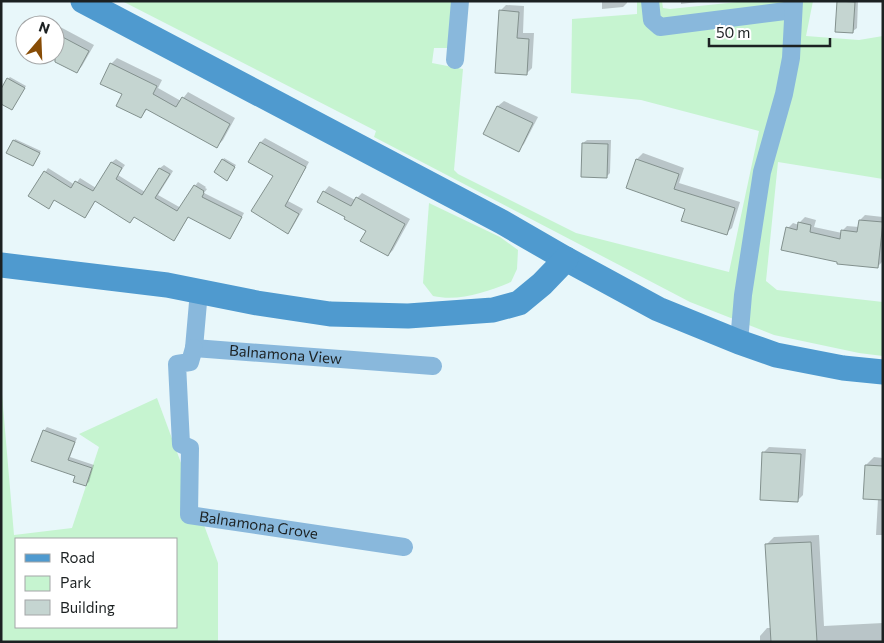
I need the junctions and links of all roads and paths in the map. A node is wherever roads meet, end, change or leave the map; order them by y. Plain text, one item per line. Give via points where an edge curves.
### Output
1 (83, 1) edge
2 (460, 1) edge
3 (650, 1) edge
4 (793, 6) edge
5 (455, 60) dead end
6 (566, 259) junction
7 (1, 265) edge
8 (199, 291) junction
9 (739, 342) junction
10 (194, 348) junction
11 (433, 366) dead end
12 (883, 372) edge
13 (404, 547) dead end

1 - 6 main road
2 - 5 street
3 - 4 street via 652,20 660,27
4 - 9 street via 791,58 762,172
6 - 8 main road via 518,304 494,310 408,316 330,314
6 - 9 main road via 658,309
7 - 8 main road via 167,284
8 - 10 street
9 - 12 main road via 776,355
10 - 11 street, Balnamona View
10 - 13 street, Balnamona Grove via 190,362 177,364 181,444 190,448 189,516

